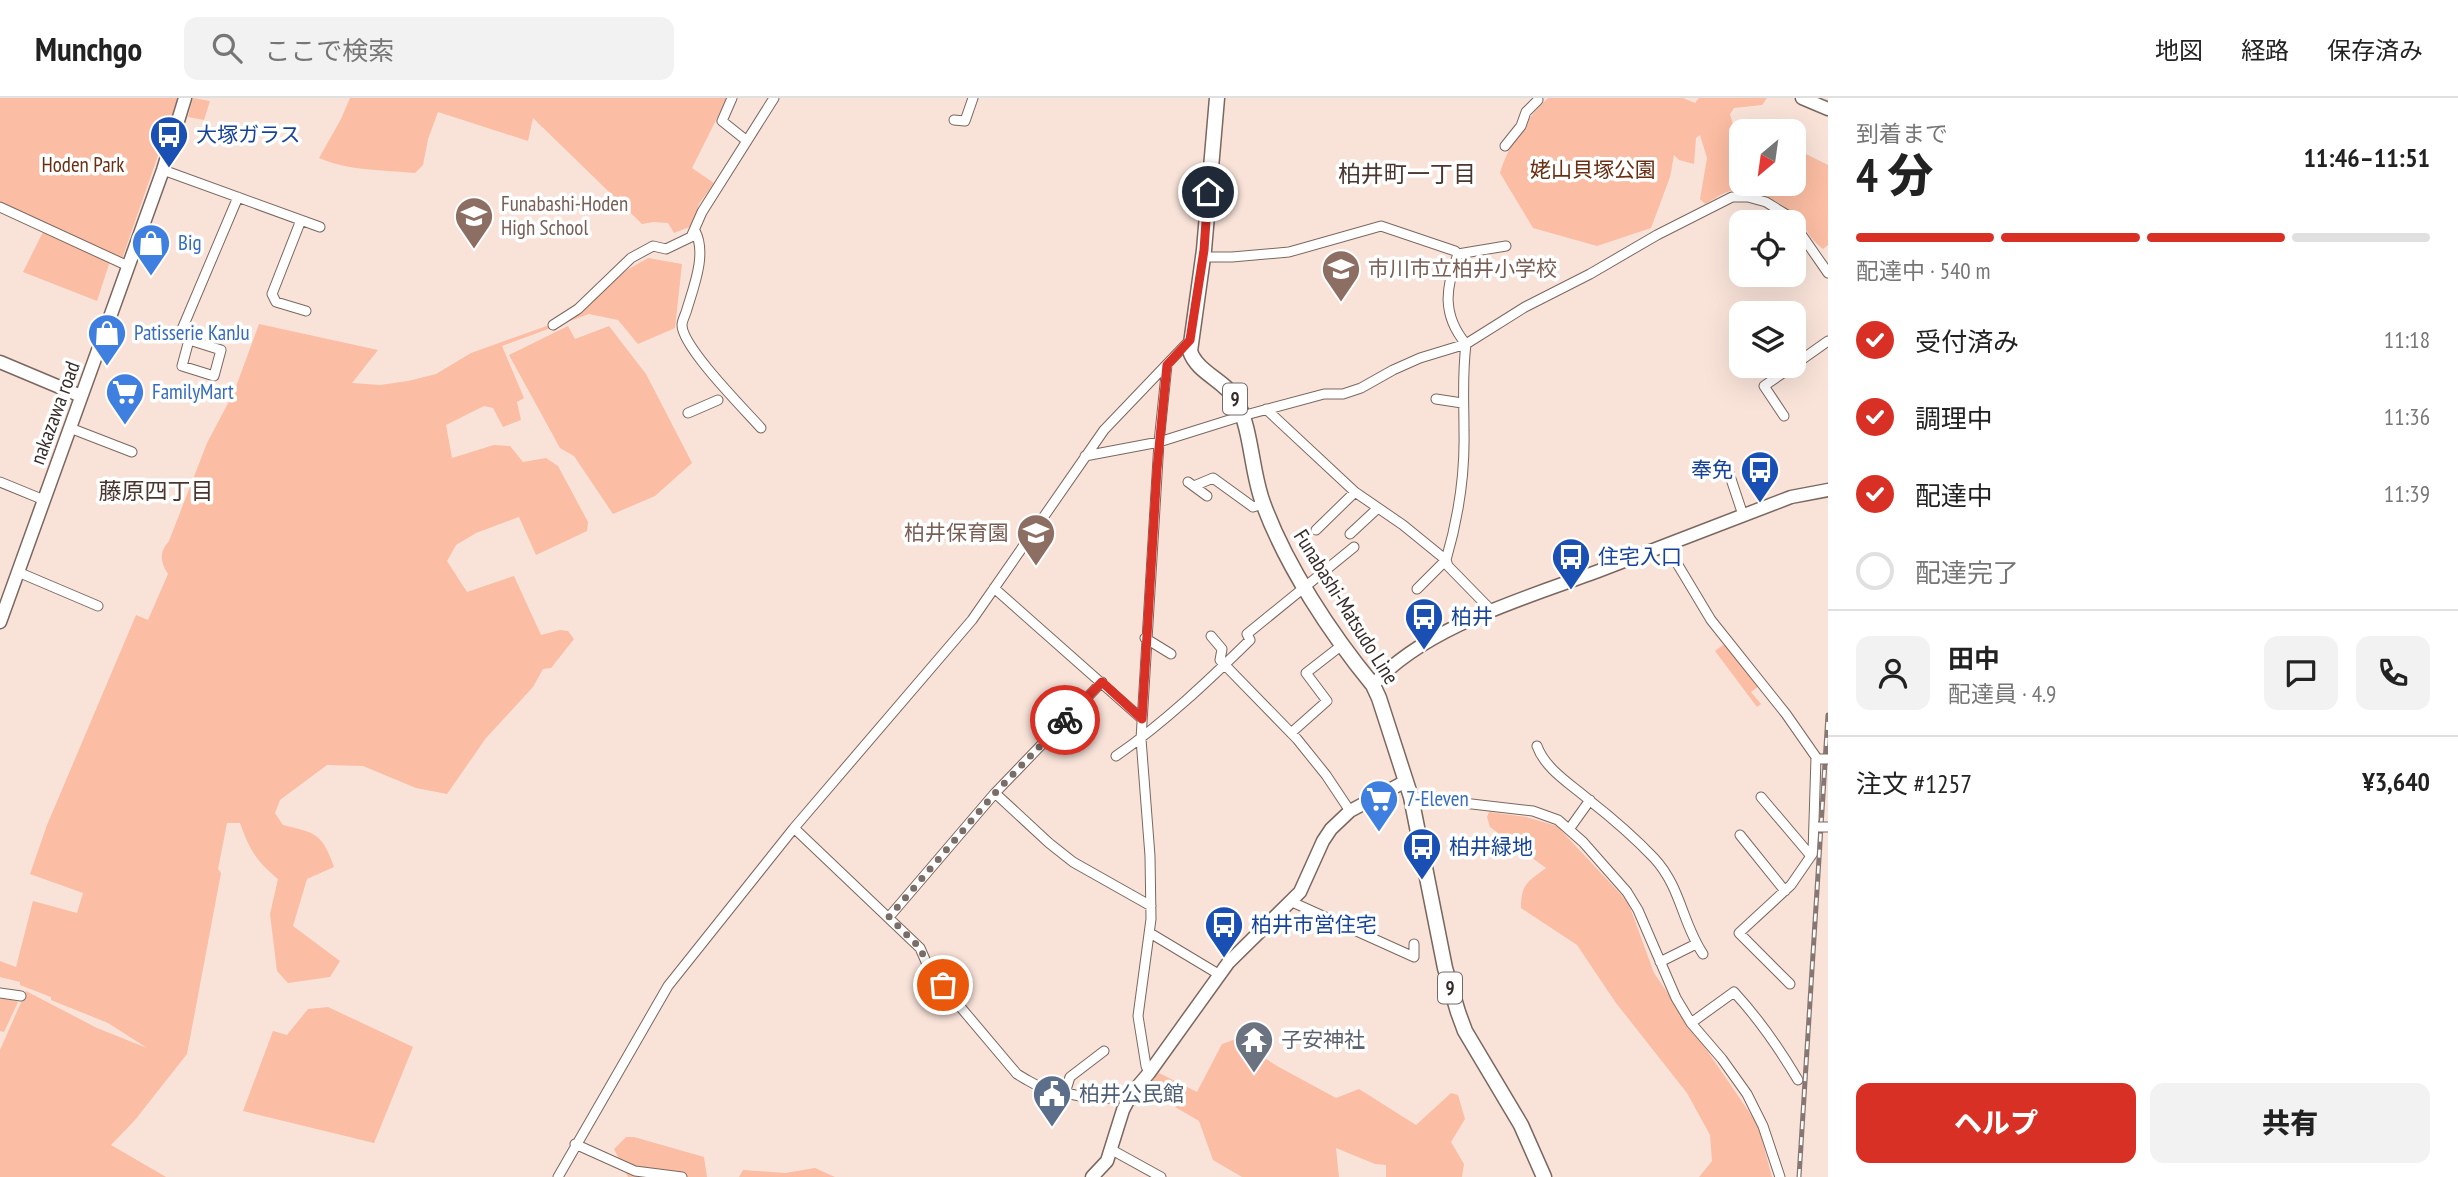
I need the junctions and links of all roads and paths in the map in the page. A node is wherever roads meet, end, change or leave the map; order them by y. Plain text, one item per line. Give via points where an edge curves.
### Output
1 (185, 98) edge
2 (732, 98) edge
3 (774, 98) edge
4 (974, 98) edge
5 (1217, 98) edge
6 (1802, 98) edge
7 (1538, 100) edge
8 (1828, 109) edge
9 (954, 120) dead end
10 (747, 141) junction
11 (1505, 146) dead end
12 (163, 170) junction
13 (238, 197) junction
14 (0, 207) edge
15 (1779, 210) edge
16 (301, 220) junction
17 (320, 228) dead end
18 (695, 231) junction
19 (1806, 242) edge
20 (1506, 246) dead end
21 (1458, 254) junction
22 (1203, 257) junction
23 (128, 266) junction
24 (1828, 273) edge
25 (306, 311) dead end
26 (553, 325) dead end
27 (189, 340) junction
28 (1190, 340) junction
29 (1828, 341) edge
30 (1466, 344) junction
31 (1806, 356) edge
32 (0, 362) edge
33 (1167, 365) junction
34 (1775, 378) edge
35 (81, 396) junction
36 (1436, 399) dead end
37 (718, 400) dead end
38 (1462, 403) junction
39 (1266, 409) junction
40 (688, 413) dead end
41 (1242, 416) junction
42 (1784, 416) dead end
43 (69, 428) junction
44 (761, 428) dead end
45 (1159, 442) junction
46 (132, 452) dead end
47 (1085, 456) junction
48 (1729, 473) dead end
49 (0, 482) edge
50 (1828, 490) edge
51 (1355, 492) junction
52 (1207, 496) dead end
53 (44, 500) junction
54 (1263, 503) junction
55 (1378, 508) junction
56 (1743, 515) junction
57 (1316, 530) dead end
58 (1350, 534) dead end
59 (1666, 545) junction
60 (1353, 547) dead end
61 (1446, 560) junction
62 (18, 572) junction
63 (994, 588) junction
64 (1306, 588) junction
65 (1417, 589) dead end
66 (98, 606) dead end
67 (1492, 611) junction
68 (0, 622) edge
69 (1211, 635) dead end
70 (1145, 638) junction
71 (1342, 645) junction
72 (1171, 654) dead end
73 (1225, 664) junction
74 (1102, 682) junction
75 (1373, 685) junction
76 (1142, 719) junction
77 (1292, 733) junction
78 (1141, 739) junction
79 (1537, 746) dead end
80 (1116, 756) dead end
81 (1821, 758) edge
82 (1406, 781) junction
83 (995, 793) junction
84 (1411, 797) junction
85 (1761, 797) dead end
86 (1590, 800) junction
87 (1350, 811) junction
88 (1819, 827) edge
89 (794, 828) junction
90 (1570, 828) junction
91 (1740, 835) dead end
92 (1811, 856) junction
93 (1785, 891) junction
94 (1292, 902) junction
95 (1151, 906) junction
96 (889, 917) junction
97 (1150, 933) junction
98 (1414, 944) dead end
99 (1696, 944) junction
100 (1703, 954) dead end
101 (1660, 962) junction
102 (1220, 975) junction
103 (1790, 984) dead end
104 (0, 993) edge
105 (22, 996) dead end
106 (1691, 1023) junction
107 (1104, 1051) dead end
108 (1149, 1073) junction
109 (1798, 1080) dead end
110 (1132, 1093) junction
111 (1065, 1094) junction
112 (575, 1144) junction
113 (1112, 1150) junction
114 (558, 1177) edge
115 (682, 1177) edge
116 (1092, 1177) edge
117 (1161, 1177) edge
118 (1544, 1177) edge
119 (1780, 1177) edge

1 - 12 street, nakazawa road
2 - 10 street via 722,121
3 - 10 street
4 - 9 street via 965,121
5 - 22 main road
6 - 8 street
7 - 11 street
10 - 18 street
12 - 13 street
12 - 23 street, nakazawa road
13 - 16 street
13 - 27 street via 180,334
14 - 23 street
15 - 30 street via 1748,197 1732,197 1525,307
16 - 17 street
16 - 25 street via 272,294 276,302
18 - 26 street via 666,249 653,246 631,258 578,309
18 - 44 street via 701,241 682,325 686,337 715,378
19 - 24 street
20 - 21 street
21 - 22 street via 1381,226 1289,252
21 - 30 street via 1447,293 1450,312
22 - 28 main road
23 - 35 street, nakazawa road
27 - 27 street via 221,350 214,376 182,366
28 - 33 street
28 - 41 main road, Funabashi-Matsudo Line / 9 via 1189,351 1195,361 1229,390
29 - 31 street
30 - 38 street
30 - 39 street via 1420,358 1343,394 1324,394
32 - 35 street
33 - 45 street
33 - 47 street
34 - 42 street via 1764,386
35 - 43 street, nakazawa road
36 - 38 street
37 - 40 street
38 - 61 street via 1457,522
39 - 41 street
39 - 51 street
41 - 45 street
41 - 54 main road, Funabashi-Matsudo Line / 9
43 - 46 street
43 - 53 street, nakazawa road
45 - 47 street
45 - 70 street
47 - 63 street
48 - 56 street
49 - 53 street
50 - 56 street
51 - 55 street
51 - 57 street
52 - 54 street via 1191,484 1213,478 1253,507
53 - 62 street, nakazawa road
54 - 64 main road, Funabashi-Matsudo Line / 9
55 - 58 street
55 - 61 street
56 - 59 street
59 - 67 street
59 - 81 street via 1711,620
60 - 64 street
61 - 65 street
61 - 67 street
62 - 66 street
62 - 68 street, nakazawa road
63 - 74 street
63 - 89 street via 972,620
64 - 71 main road, Funabashi-Matsudo Line / 9
64 - 73 street via 1247,634 1250,640
67 - 75 street via 1415,649
69 - 73 street via 1222,649 1220,660
70 - 72 street
70 - 76 street
71 - 75 main road, Funabashi-Matsudo Line / 9
71 - 77 street via 1306,673 1327,701
73 - 77 street
73 - 78 street
74 - 76 street
74 - 83 street
75 - 82 main road, Funabashi-Matsudo Line / 9
76 - 78 street
77 - 87 street
78 - 80 street
78 - 95 street
79 - 86 street via 1554,771
81 - 88 street
82 - 84 main road, Funabashi-Matsudo Line / 9
82 - 87 street
83 - 95 street via 1073,862
83 - 96 street
84 - 90 street via 1533,811
84 - 118 main road, Funabashi-Matsudo Line / 9 via 1458,1012 1521,1125
85 - 92 street
86 - 90 street
86 - 99 street via 1671,880
87 - 94 street via 1323,841
88 - 92 street
89 - 96 street
89 - 112 street via 668,986
90 - 101 street via 1627,892
91 - 93 street
92 - 93 street
93 - 103 street via 1739,933
94 - 98 street via 1414,957
94 - 102 street via 1241,948
95 - 97 street
96 - 111 street via 920,948 930,971 1017,1074
97 - 102 street
97 - 108 street via 1138,1016
99 - 100 street
99 - 101 street
101 - 106 street
102 - 108 street
104 - 105 street
106 - 109 street via 1734,992 1778,1046
106 - 119 street via 1747,1094
107 - 111 street via 1070,1077
108 - 110 street
110 - 111 street via 1100,1100
110 - 113 street
112 - 114 street
112 - 115 street via 635,1171
113 - 116 street
113 - 117 street

